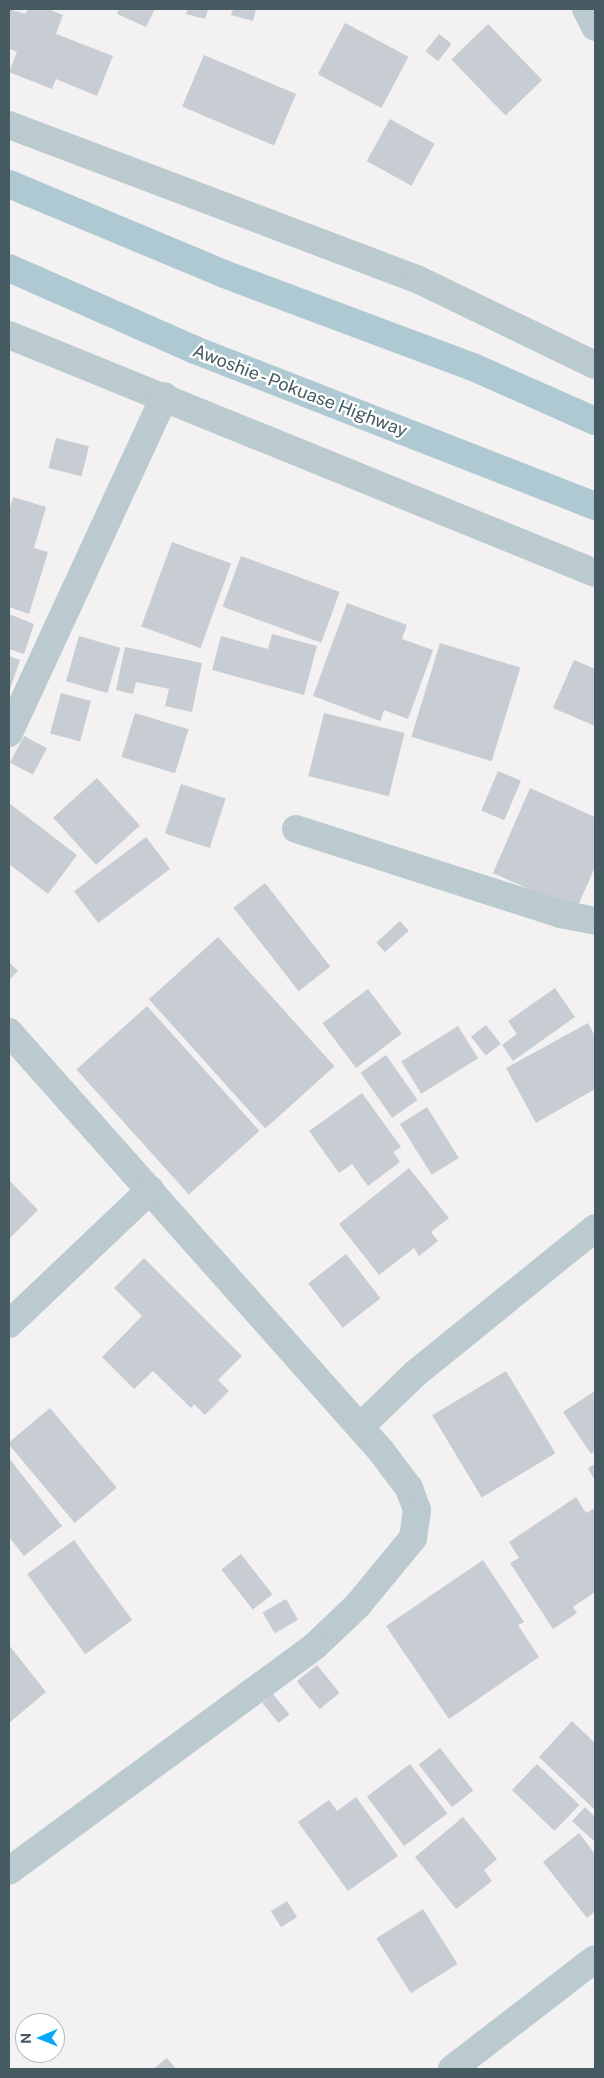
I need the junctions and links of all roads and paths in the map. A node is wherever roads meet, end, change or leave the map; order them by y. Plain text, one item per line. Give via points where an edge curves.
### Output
1 (586, 9) edge
2 (595, 27) edge
3 (9, 125) edge
4 (9, 184) edge
5 (9, 268) edge
6 (9, 335) edge
7 (595, 365) edge
8 (165, 396) junction
9 (595, 421) edge
10 (595, 506) edge
11 (595, 573) edge
12 (9, 733) edge
13 (296, 829) dead end
14 (595, 922) edge
15 (9, 1032) edge
16 (150, 1190) junction
17 (595, 1228) edge
18 (9, 1324) edge
19 (360, 1427) junction
20 (9, 1871) edge
21 (595, 1959) edge
22 (452, 2069) edge

1 - 2 street
3 - 7 street via 419,280
4 - 9 main road via 224,274 473,366
5 - 10 main road, Awoshie - Pokuase Highway via 194,350
6 - 8 street
8 - 11 street
8 - 12 street
13 - 14 street via 560,914
15 - 16 street
16 - 18 street
16 - 19 street
17 - 19 street via 416,1373
19 - 20 street via 409,1488 417,1510 413,1538 358,1604 315,1646
21 - 22 street

